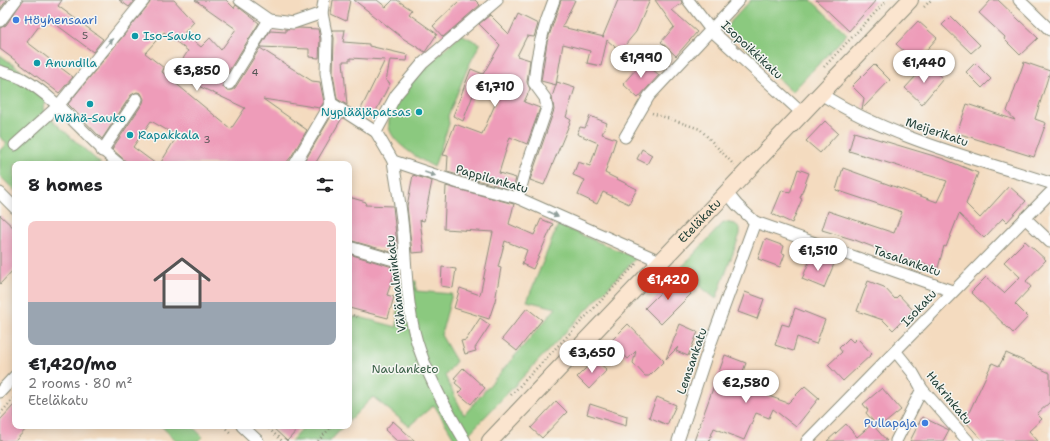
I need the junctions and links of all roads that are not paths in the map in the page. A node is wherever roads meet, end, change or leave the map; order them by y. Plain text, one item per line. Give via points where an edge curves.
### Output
1 (16, 0) edge
2 (144, 0) edge
3 (240, 0) edge
4 (324, 0) edge
5 (497, 0) edge
6 (554, 0) edge
7 (688, 0) edge
8 (739, 0) edge
9 (910, 0) edge
10 (1019, 0) edge
11 (322, 13) junction
12 (269, 20) junction
13 (0, 21) edge
14 (711, 30) junction
15 (1050, 30) edge
16 (0, 71) edge
17 (229, 84) dead end
18 (821, 94) junction
19 (137, 98) dead end
20 (331, 103) junction
21 (58, 106) junction
22 (803, 114) junction
23 (376, 132) junction
24 (625, 136) dead end
25 (15, 145) dead end
26 (102, 151) junction
27 (115, 161) edge
28 (297, 161) edge
29 (393, 161) junction
30 (1050, 183) edge
31 (0, 193) edge
32 (727, 193) junction
33 (1050, 193) edge
34 (518, 198) junction
35 (12, 205) edge
36 (1025, 218) junction
37 (755, 222) junction
38 (1050, 242) edge
39 (352, 248) edge
40 (662, 262) junction
41 (404, 263) junction
42 (952, 291) junction
43 (896, 352) junction
44 (12, 379) edge
45 (922, 389) junction
46 (0, 392) edge
47 (245, 429) edge
48 (258, 441) edge
49 (465, 441) edge
50 (490, 441) edge
51 (678, 441) edge
52 (807, 441) edge
53 (896, 441) edge
54 (968, 441) edge

1 - 13 street
21 -> 2 street
3 - 12 street
4 - 11 street
5 - 23 street via 423,63 396,95
6 - 34 street via 544,25 535,65 534,83 545,98 547,108
7 - 14 street, Isopoikkikatu
8 - 14 street
9 - 18 main road, Eteläkatu
10 - 15 street
11 - 12 street via 293,23
11 - 20 street via 327,38 326,73
12 - 17 street
14 - 22 street, Isopoikkikatu
14 - 24 street via 663,81 641,109
16 - 21 street via 23,79
18 - 22 main road, Eteläkatu
18 - 30 street, Meijerikatu via 858,116 924,142
19 - 26 street
20 - 23 street
20 - 28 street
21 - 25 street
21 - 26 street
22 - 32 main road, Eteläkatu
23 - 29 street
26 - 27 street
29 -> 34 street, Pappilankatu via 459,183
29 - 41 street, Vähämalminkatu via 402,222
31 - 35 street
32 - 37 street, Tasalankatu
32 - 40 main road, Eteläkatu
33 - 36 street, Isokatu
34 -> 40 street, Pappilankatu
36 - 38 street
36 - 42 street, Isokatu
37 - 42 street, Tasalankatu
37 - 51 street, Lemsankatu
39 - 41 street
40 - 50 main road, Eteläkatu
41 - 49 street, Vähämalminkatu via 412,325 419,350
42 - 43 street, Isokatu
43 - 45 street, Hakrinkatu
43 - 52 street, Isokatu
44 - 46 street
45 - 53 street
45 - 54 street, Hakrinkatu
47 - 48 street

